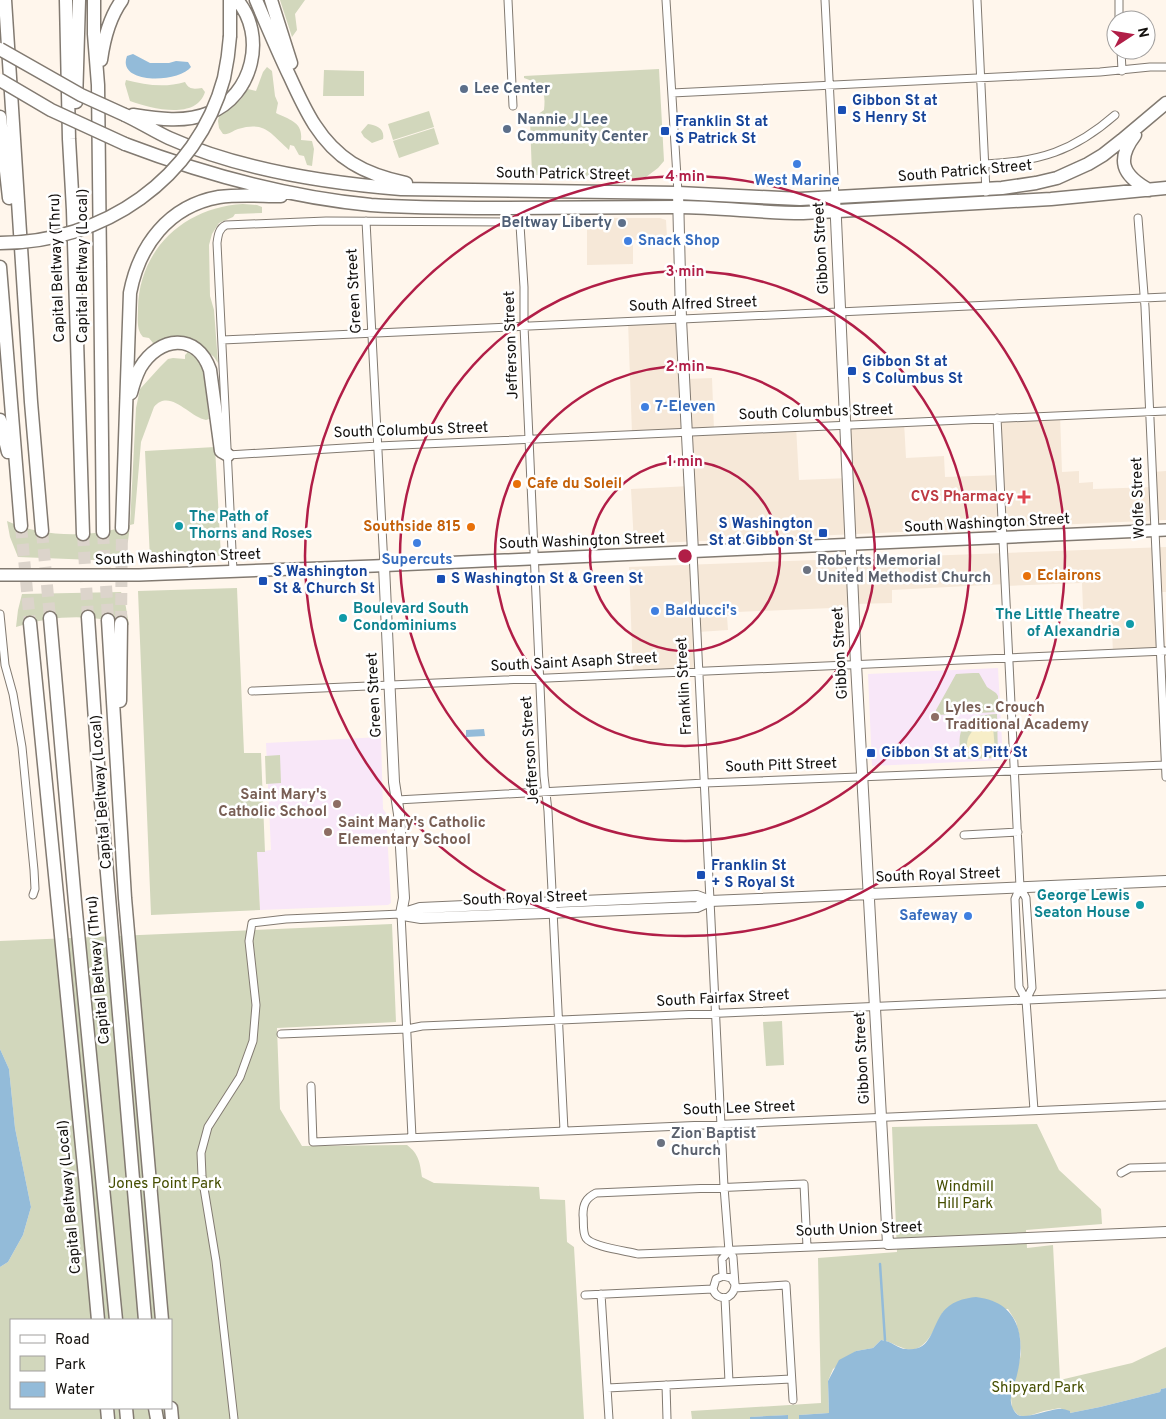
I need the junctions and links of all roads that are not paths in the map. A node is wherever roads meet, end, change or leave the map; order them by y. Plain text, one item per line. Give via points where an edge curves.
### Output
1 (5, 0) edge
2 (66, 0) edge
3 (79, 0) edge
4 (94, 0) edge
5 (122, 0) edge
6 (230, 0) edge
7 (237, 0) edge
8 (256, 0) edge
9 (271, 0) edge
10 (508, 0) edge
11 (666, 0) edge
12 (825, 0) edge
13 (977, 0) edge
14 (0, 49) edge
15 (1121, 60) edge
16 (1166, 67) edge
17 (1122, 71) junction
18 (981, 77) junction
19 (0, 80) edge
20 (98, 85) junction
21 (828, 85) junction
22 (672, 93) junction
23 (1166, 103) edge
24 (304, 106) junction
25 (513, 106) dead end
26 (125, 114) junction
27 (1115, 115) dead end
28 (0, 116) edge
29 (1145, 120) junction
30 (985, 164) junction
31 (1166, 188) edge
32 (430, 189) junction
33 (986, 189) junction
34 (1149, 190) junction
35 (678, 193) junction
36 (311, 197) junction
37 (835, 197) junction
38 (987, 202) junction
39 (679, 207) junction
40 (73, 210) junction
41 (836, 211) junction
42 (1138, 218) dead end
43 (366, 221) junction
44 (0, 243) edge
45 (0, 267) edge
46 (1166, 297) edge
47 (1144, 298) junction
48 (840, 313) junction
49 (681, 319) junction
50 (524, 326) junction
51 (372, 333) junction
52 (222, 340) junction
53 (32, 402) junction
54 (1166, 411) edge
55 (1150, 412) junction
56 (126, 415) junction
57 (997, 418) junction
58 (0, 420) edge
59 (845, 425) junction
60 (687, 432) junction
61 (530, 439) junction
62 (378, 446) junction
63 (228, 455) junction
64 (122, 528) tunnel mouth
65 (1166, 530) edge
66 (42, 531) tunnel mouth
67 (1154, 531) junction
68 (103, 532) tunnel mouth
69 (83, 534) tunnel mouth
70 (1003, 538) junction
71 (851, 545) junction
72 (693, 552) junction
73 (535, 559) junction
74 (384, 566) junction
75 (234, 571) junction
76 (0, 575) edge
77 (0, 614) edge
78 (88, 617) tunnel mouth
79 (50, 618) tunnel mouth
80 (108, 620) tunnel mouth
81 (30, 622) tunnel mouth
82 (121, 623) tunnel mouth
83 (1163, 651) edge
84 (1009, 657) junction
85 (856, 664) junction
86 (699, 671) junction
87 (540, 677) junction
88 (389, 685) junction
89 (252, 690) dead end
90 (1166, 765) edge
91 (1015, 770) junction
92 (862, 777) junction
93 (1166, 777) edge
94 (705, 783) junction
95 (118, 786) junction
96 (545, 793) junction
97 (397, 800) junction
98 (1018, 832) junction
99 (964, 835) dead end
100 (1166, 880) edge
101 (1020, 887) junction
102 (33, 894) dead end
103 (869, 894) junction
104 (710, 901) junction
105 (553, 907) junction
106 (401, 914) junction
107 (1166, 994) edge
108 (1026, 1000) junction
109 (875, 1006) junction
110 (716, 1013) junction
111 (558, 1021) junction
112 (407, 1029) junction
113 (281, 1034) dead end
114 (311, 1086) dead end
115 (1166, 1105) edge
116 (1034, 1110) junction
117 (881, 1117) junction
118 (721, 1124) junction
119 (564, 1130) junction
120 (412, 1137) junction
121 (1166, 1167) edge
122 (1120, 1173) dead end
123 (724, 1187) junction
124 (1166, 1232) edge
125 (888, 1244) junction
126 (807, 1247) junction
127 (729, 1251) junction
128 (723, 1276) junction
129 (735, 1286) junction
130 (713, 1289) junction
131 (601, 1294) junction
132 (585, 1295) dead end
133 (725, 1298) junction
134 (98, 1319) edge
135 (116, 1319) edge
136 (145, 1319) edge
137 (162, 1319) edge
138 (791, 1379) junction
139 (729, 1382) junction
140 (666, 1386) junction
141 (607, 1388) junction
142 (793, 1400) dead end
143 (234, 1419) edge
144 (609, 1419) edge
145 (667, 1419) edge

1 - 53 highway
2 - 40 highway, Capital Beltway (Thru)
3 - 40 highway
4 - 20 highway, Capital Beltway (Local)
5 - 20 highway via 106,34
6 - 44 highway, bridge via 228,58 219,94 203,128 175,168 143,196 94,225 39,241
7 - 26 highway via 251,26 253,50 247,76 230,100 211,113 186,119
8 - 24 highway
9 - 24 highway
10 - 25 street
11 - 22 street, Franklin Street
12 - 21 street, Gibbon Street
13 - 18 street
14 - 26 highway, bridge via 82,95
15 - 17 street
16 - 17 street
17 - 18 street
18 - 21 street
18 - 30 street
19 - 36 highway, South Patrick Street, bridge via 52,110 125,144 232,179
20 - 68 highway, Capital Beltway (Local)
21 - 22 street
21 - 37 street, Gibbon Street
22 - 35 street, Franklin Street
23 - 29 highway, South Patrick Street
24 - 32 highway via 317,131 352,163 392,180
26 - 32 highway, South Patrick Street via 170,138 255,166 335,182
27 - 30 street via 1089,137 1052,154 1028,161
28 - 53 highway
29 - 33 highway, South Patrick Street via 1103,155 1072,172 1036,183
29 - 34 highway via 1128,144 1124,160 1134,180
30 - 33 street
31 - 34 highway, South Patrick Street
32 - 35 highway, South Patrick Street
33 - 37 highway, South Patrick Street
33 - 38 street
34 - 38 highway, South Patrick Street
35 - 37 highway, South Patrick Street via 767,198
35 - 39 street, Franklin Street
36 - 39 highway, South Patrick Street via 428,207
36 - 56 highway via 213,198 176,215 156,233 138,263 130,293
37 - 41 street, Gibbon Street
38 - 41 highway, South Patrick Street
39 - 41 highway, South Patrick Street via 774,213
39 - 49 street, Franklin Street
40 - 69 highway, Capital Beltway (Thru)
41 - 48 street, Gibbon Street
42 - 47 street, Wolfe Street
43 - 50 street, Jefferson Street via 514,222 520,225
43 - 51 street, Green Street
43 - 52 street via 222,227 217,243
45 - 58 highway via 21,526
46 - 47 street, South Alfred Street
47 - 48 street, South Alfred Street
47 - 55 street, Wolfe Street
48 - 49 street, South Alfred Street
48 - 59 street, Gibbon Street
49 - 50 street, South Alfred Street
49 - 60 street, Franklin Street
50 - 51 street, South Alfred Street
50 - 61 street, Jefferson Street
51 - 52 street, South Alfred Street
51 - 62 street, Green Street
52 - 63 street
53 - 66 highway
54 - 55 street, South Columbus Street
55 - 57 street, South Columbus Street
55 - 67 street, Wolfe Street
56 - 63 highway via 134,383 148,358 164,346 187,343 207,361 221,451
56 - 64 highway
57 - 59 street, South Columbus Street
57 - 70 street
59 - 60 street, South Columbus Street
59 - 71 street, Gibbon Street
60 - 61 street, South Columbus Street
60 - 72 street, Franklin Street
61 - 62 street, South Columbus Street
61 - 73 street, Jefferson Street
62 - 63 street, South Columbus Street
62 - 74 street, Green Street
63 - 75 street
65 - 67 main road, South Washington Street
67 - 70 main road, South Washington Street
67 - 83 street, Wolfe Street
70 - 71 main road, South Washington Street
70 - 84 street
71 - 72 main road, South Washington Street
71 - 85 street, Gibbon Street
72 - 73 main road, South Washington Street
72 - 86 street, Franklin Street
73 - 74 main road, South Washington Street
73 - 87 street, Jefferson Street
74 - 75 main road, South Washington Street
74 - 88 street, Green Street
75 - 76 main road, South Washington Street
77 - 102 street via 5,665 14,694 22,747 34,870
78 - 136 highway, Capital Beltway (Thru)
79 - 135 highway, Capital Beltway (Thru)
80 - 95 highway, Capital Beltway (Local)
81 - 134 highway, Capital Beltway (Local)
82 - 95 highway
83 - 84 street, South Saint Asaph Street
83 - 90 street, Wolfe Street
84 - 85 street, South Saint Asaph Street
84 - 91 street
85 - 86 street, South Saint Asaph Street
85 - 92 street, Gibbon Street
86 - 87 street, South Saint Asaph Street
86 - 94 street, Franklin Street
87 - 88 street, South Saint Asaph Street
87 - 96 street, Jefferson Street
88 - 89 street, South Saint Asaph Street
88 - 97 street, Green Street
90 - 91 street, South Pitt Street
90 - 93 street, Wolfe Street
91 - 92 street, South Pitt Street
91 - 98 street
92 - 94 street, South Pitt Street
92 - 103 street, Gibbon Street
94 - 96 street, South Pitt Street
94 - 104 street, Franklin Street
95 - 137 highway, Capital Beltway (Local)
96 - 97 street, South Pitt Street
96 - 105 street, Jefferson Street
97 - 106 street, Green Street via 404,898
98 - 99 street
98 - 101 street
100 - 101 street, South Royal Street
101 - 103 street, South Royal Street
101 - 108 street via 1015,899 1019,987
101 - 108 street via 1026,898 1032,988
103 - 104 street, South Royal Street
103 - 109 street, Gibbon Street
104 - 105 street, South Royal Street via 697,896
104 - 110 street, Franklin Street
105 - 106 street, South Royal Street via 420,908
105 - 111 street, Jefferson Street
106 - 112 street, Green Street
106 - 143 street, South Royal Street via 252,923 249,941 256,1005 253,1041 237,1083 208,1127 201,1153
107 - 108 street, South Fairfax Street
108 - 109 street, South Fairfax Street
108 - 116 street
109 - 110 street, South Fairfax Street
109 - 117 street, Gibbon Street
110 - 111 street, South Fairfax Street
110 - 118 street, Franklin Street
111 - 112 street, South Fairfax Street
111 - 119 street, Jefferson Street
112 - 113 street, South Fairfax Street
112 - 120 street, Green Street
114 - 120 street, South Lee Street via 313,1142
115 - 116 street, South Lee Street
116 - 117 street, South Lee Street
117 - 118 street, South Lee Street
117 - 125 street, Gibbon Street
118 - 119 street, South Lee Street
118 - 123 street, Franklin Street
119 - 120 street, South Lee Street
121 - 122 street via 1130,1168
123 - 126 street via 804,1184
123 - 127 street, Franklin Street
123 - 127 street, South Union Street via 596,1193 590,1196 583,1208 585,1238 608,1248 638,1254
124 - 125 street, South Union Street
125 - 126 street, South Union Street
126 - 127 street, South Union Street
127 - 128 street, Franklin Street via 722,1259
127 - 129 street, Franklin Street via 733,1257
128 - 129 street via 730,1278
128 - 130 street via 716,1279
129 - 133 street via 732,1295
129 - 138 street via 786,1285
130 - 131 street
130 - 133 street via 716,1296
131 - 132 street
131 - 141 street
133 - 139 street
138 - 139 street
138 - 142 street
139 - 140 street
140 - 141 street
140 - 145 street
141 - 144 street

